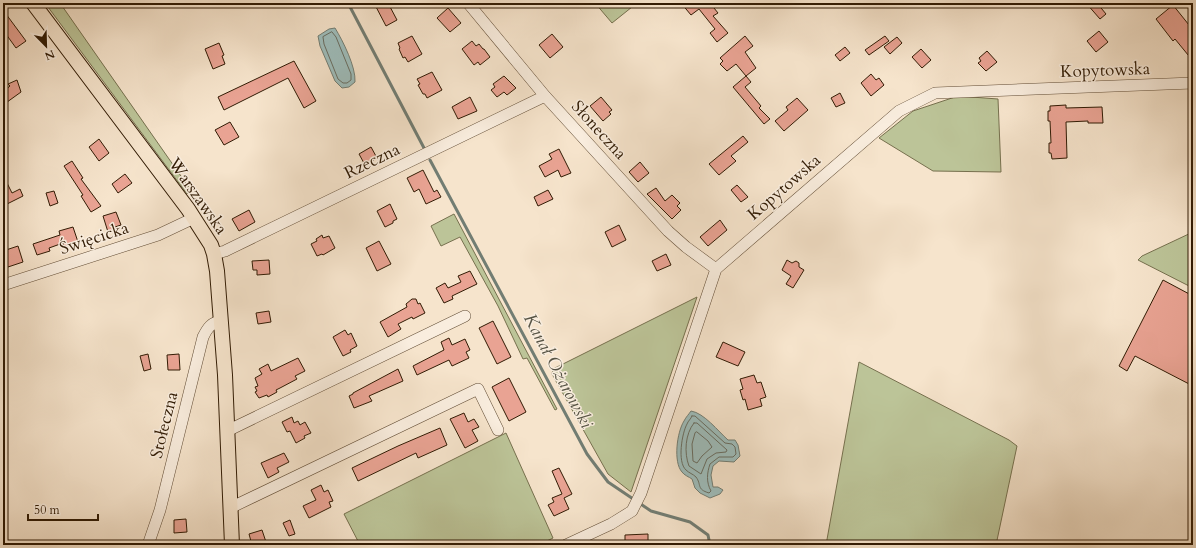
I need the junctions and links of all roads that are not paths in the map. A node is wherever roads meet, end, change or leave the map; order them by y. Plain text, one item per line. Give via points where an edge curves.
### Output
1 (33, 3) edge
2 (468, 3) edge
3 (1193, 83) edge
4 (544, 96) junction
5 (194, 218) junction
6 (214, 254) junction
7 (716, 269) junction
8 (3, 285) edge
9 (465, 316) dead end
10 (221, 321) junction
11 (498, 430) dead end
12 (227, 431) junction
13 (230, 508) junction
14 (148, 545) edge
15 (232, 545) edge
16 (566, 545) edge

1 - 5 main road, Warszawska
2 - 4 street, Słoneczna
3 - 7 street, Kopytowska via 935,93 899,111
4 - 6 street, Rzeczna via 225,251
4 - 7 street, Słoneczna via 668,231
5 - 6 main road, Warszawska
5 - 8 street, Święcicka via 158,236
6 - 10 main road, Warszawska via 220,289
7 - 16 street via 632,511
9 - 12 street
10 - 12 main road, Warszawska
10 - 14 street, Stołeczna via 207,328 203,337 160,510
11 - 13 street via 478,389
12 - 13 main road, Warszawska
13 - 15 main road, Warszawska

